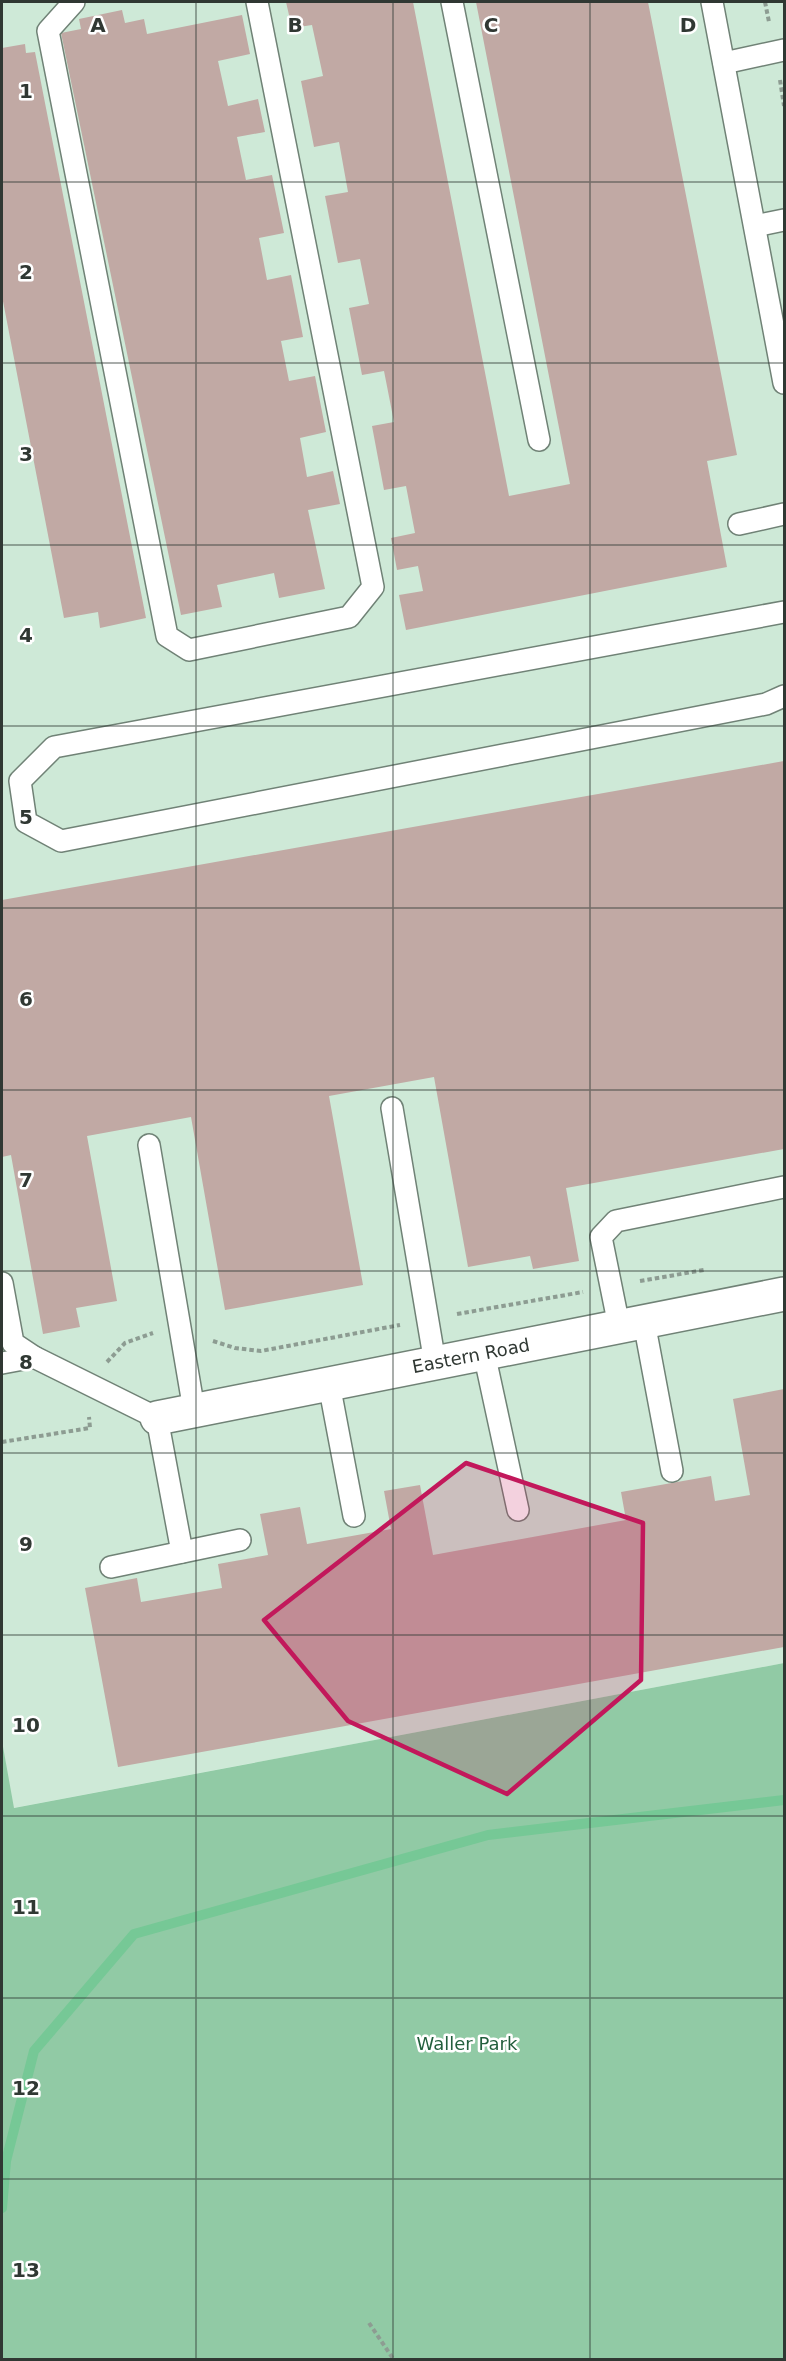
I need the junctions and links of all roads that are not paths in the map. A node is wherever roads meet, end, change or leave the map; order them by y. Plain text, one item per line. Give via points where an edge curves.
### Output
1 (74, 2) edge
2 (257, 2) edge
3 (452, 2) edge
4 (712, 2) edge
5 (784, 50) edge
6 (724, 63) junction
7 (784, 220) edge
8 (755, 226) junction
9 (784, 383) edge
10 (538, 440) dead end
11 (784, 514) edge
12 (739, 524) dead end
13 (784, 612) edge
14 (784, 696) edge
15 (392, 1108) dead end
16 (149, 1145) dead end
17 (784, 1187) edge
18 (2, 1282) edge
19 (784, 1294) edge
20 (631, 1324) junction
21 (484, 1353) junction
22 (34, 1357) junction
23 (2, 1363) edge
24 (435, 1363) junction
25 (329, 1384) junction
26 (195, 1410) junction
27 (157, 1418) junction
28 (672, 1471) dead end
29 (518, 1510) dead end
30 (354, 1516) dead end
31 (240, 1540) dead end
32 (182, 1552) junction
33 (111, 1567) dead end

1 - 2 lane via 48,31 167,636 189,650 349,616 373,587
3 - 10 lane
4 - 6 lane
5 - 6 lane
6 - 8 lane
7 - 8 lane
8 - 9 lane
11 - 12 lane
13 - 14 lane via 54,747 20,780 26,822 60,841 766,704
15 - 24 lane
16 - 26 lane
17 - 20 lane via 616,1221 601,1237
18 - 22 lane via 13,1343
19 - 20 street, Eastern Road
20 - 21 street, Eastern Road
20 - 28 lane
21 - 24 street, Eastern Road
21 - 29 lane
22 - 23 lane
22 - 27 lane
24 - 25 street, Eastern Road
25 - 26 street, Eastern Road
25 - 30 lane
26 - 27 street, Eastern Road
27 - 32 lane
31 - 32 lane
32 - 33 lane

